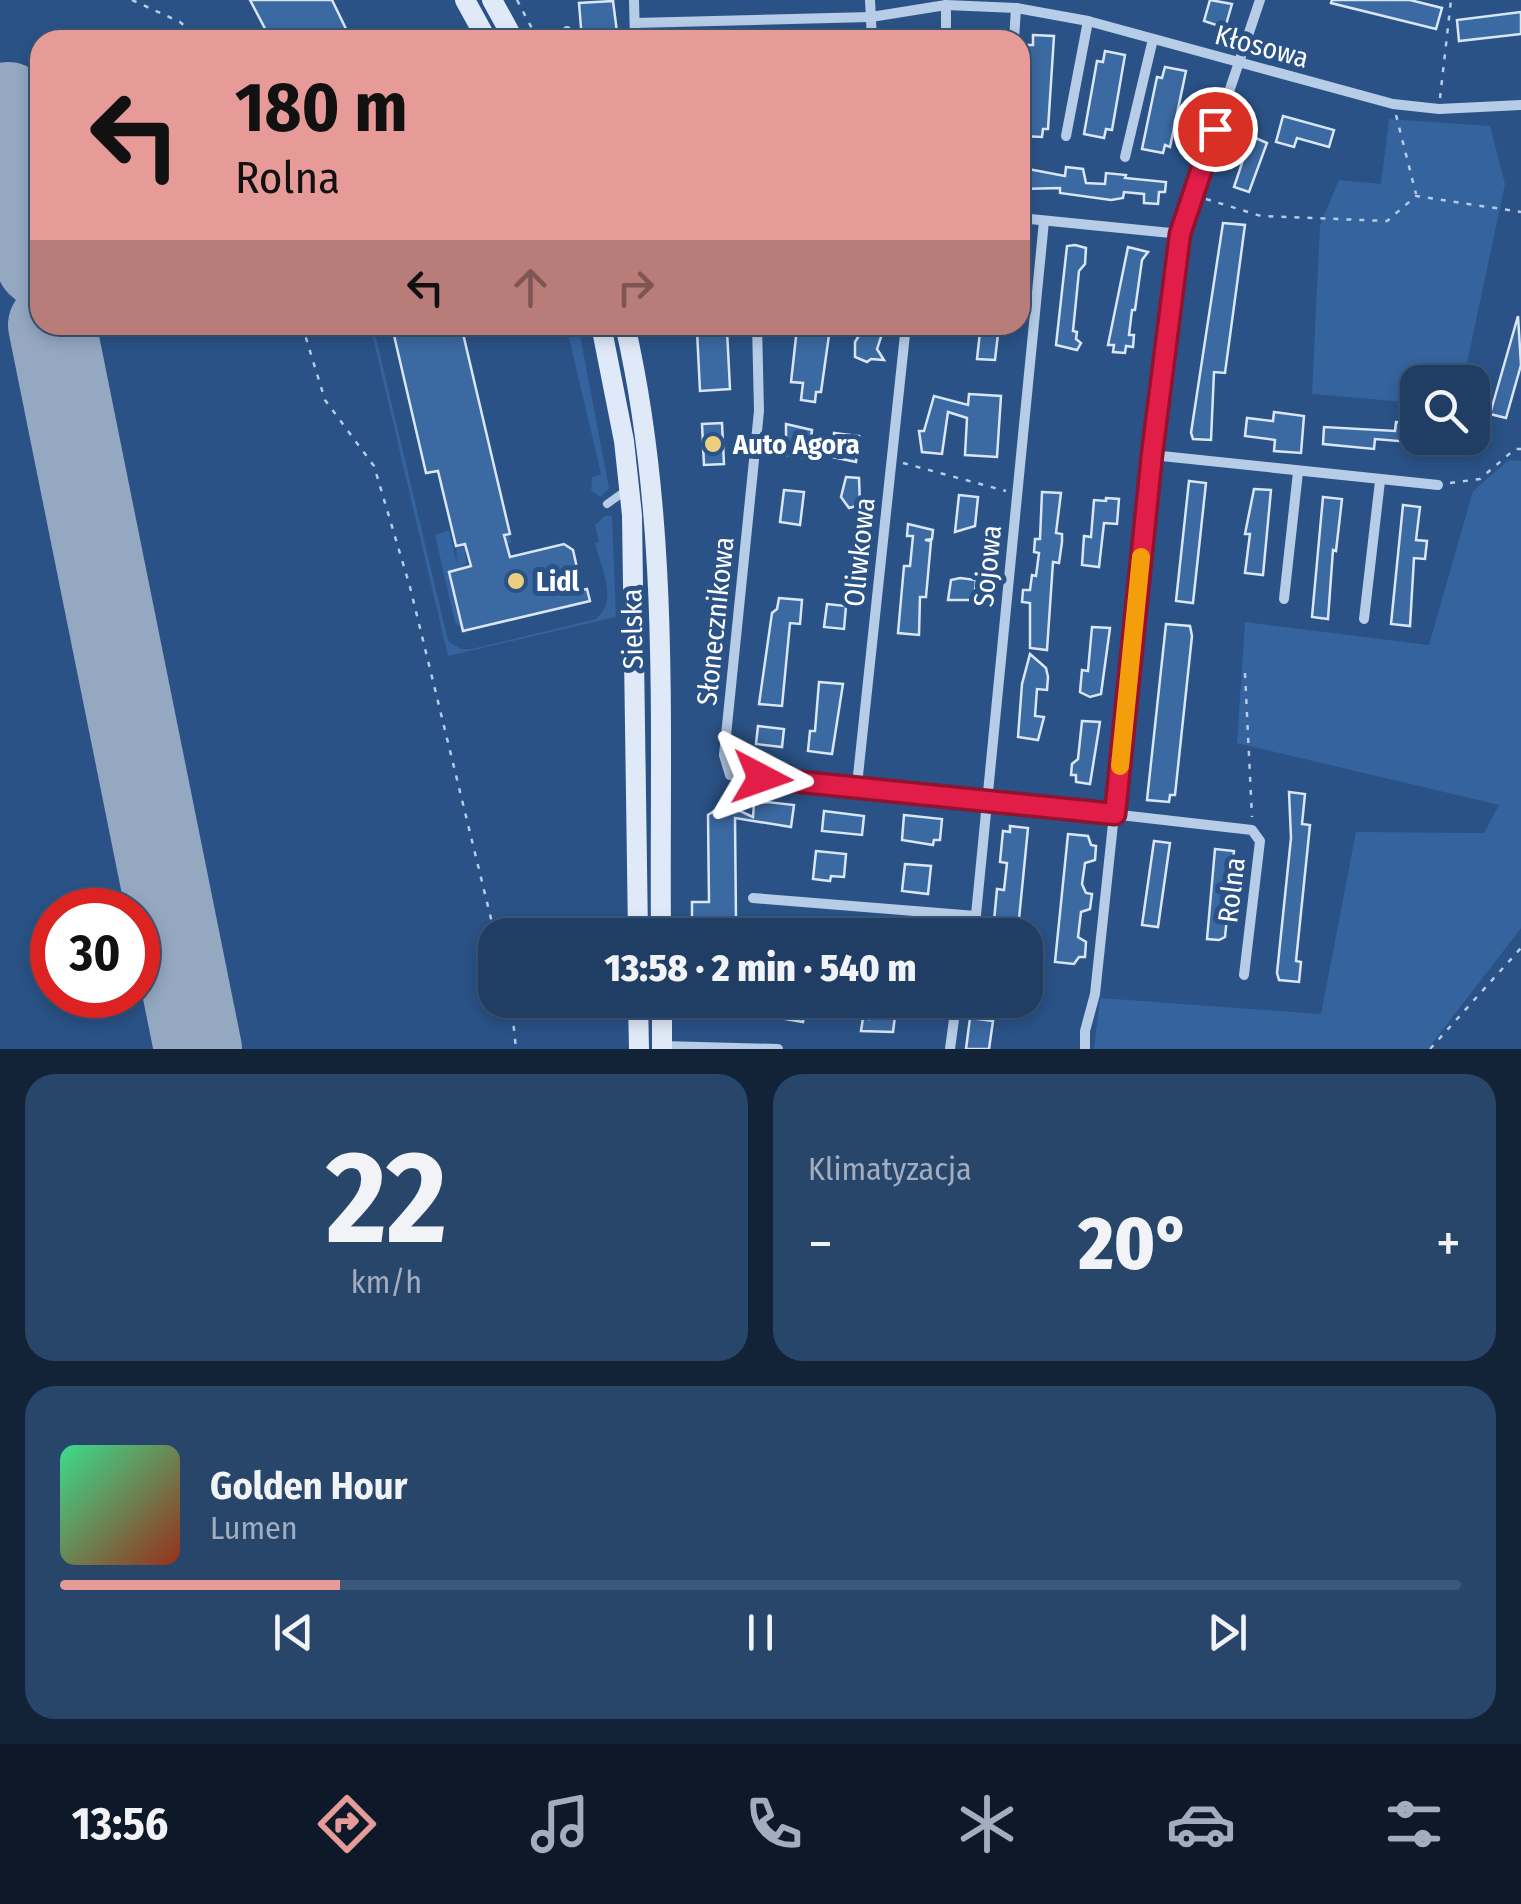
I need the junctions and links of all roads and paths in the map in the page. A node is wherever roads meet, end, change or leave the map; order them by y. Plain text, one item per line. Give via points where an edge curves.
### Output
1 (132, 0) edge
2 (466, 0) edge
3 (492, 0) edge
4 (517, 0) edge
5 (634, 0) edge
6 (870, 0) edge
7 (1260, 0) edge
8 (1451, 0) edge
9 (946, 5) junction
10 (1016, 8) junction
11 (871, 17) junction
12 (1088, 21) junction
13 (635, 22) junction
14 (189, 30) edge
15 (482, 30) edge
16 (508, 30) edge
17 (533, 30) edge
18 (635, 30) edge
19 (872, 30) edge
20 (946, 30) edge
21 (1015, 30) edge
22 (1152, 39) junction
23 (1237, 64) junction
24 (1393, 104) junction
25 (1521, 105) edge
26 (1439, 109) junction
27 (1066, 136) dead end
28 (1125, 157) dead end
29 (1192, 194) junction
30 (1416, 196) junction
31 (1521, 212) edge
32 (1030, 219) edge
33 (1044, 221) junction
34 (1180, 234) junction
35 (305, 335) edge
36 (603, 335) edge
37 (627, 335) edge
38 (757, 335) edge
39 (905, 335) edge
40 (1521, 450) edge
41 (1152, 454) junction
42 (892, 460) junction
43 (1298, 472) junction
44 (1380, 481) junction
45 (1438, 485) joint
46 (1017, 494) junction
47 (1284, 599) dead end
48 (1364, 619) dead end
49 (1245, 674) dead end
50 (857, 785) junction
51 (986, 802) junction
52 (1115, 814) junction
53 (1252, 830) junction
54 (753, 898) dead end
55 (976, 916) joint
56 (491, 918) edge
57 (638, 918) edge
58 (661, 918) edge
59 (1521, 948) edge
60 (1244, 975) dead end
61 (513, 1018) edge
62 (638, 1018) edge
63 (662, 1018) edge
64 (954, 1018) edge
65 (638, 1047) edge
66 (662, 1047) edge
67 (516, 1049) edge
68 (778, 1049) edge
69 (950, 1049) edge
70 (1084, 1049) edge
71 (1430, 1049) edge

1 - 14 path
2 - 15 main road
3 - 16 main road
4 - 17 path
5 - 13 street
6 - 11 street
7 - 23 street
8 - 26 path
9 - 10 street, Kłosowa
9 - 11 street, Kłosowa
9 - 20 street
10 - 12 street, Kłosowa
10 - 21 street
11 - 13 street, Kłosowa
11 - 19 street
12 - 22 street, Kłosowa
12 - 27 street
13 - 18 street
22 - 23 street, Kłosowa
22 - 28 street
23 - 24 street, Kłosowa
23 - 29 street
24 - 26 street, Kłosowa
24 - 30 path
25 - 26 street, Kłosowa
29 - 30 path via 1262,216 1387,221
29 - 34 street
30 - 31 path
32 - 33 street
33 - 34 street
33 - 46 street, Sojowa
34 - 41 street
35 - 56 path via 325,400 374,466
36 - 57 main road, Sielska via 632,515
37 - 58 main road, Sielska via 648,439 659,567
38 - 50 street, Słonecznikowa via 760,412 724,754 730,775
39 - 42 street, Oliwkowa
40 - 45 path via 1480,479
41 - 43 street
41 - 52 street
42 - 46 path
42 - 50 street, Oliwkowa
43 - 44 street
43 - 47 street
44 - 45 street
44 - 48 street
46 - 51 street, Sojowa
49 - 53 path
50 - 51 street, Słonecznikowa
51 - 52 street, Słonecznikowa
51 - 55 street, Sojowa
52 - 53 street, Rolna
52 - 70 street
53 - 60 street, Rolna via 1260,841
54 - 55 street
59 - 71 path
61 - 67 path
62 - 65 main road
63 - 66 main road
64 - 69 street
65 - 66 main road
66 - 68 street

